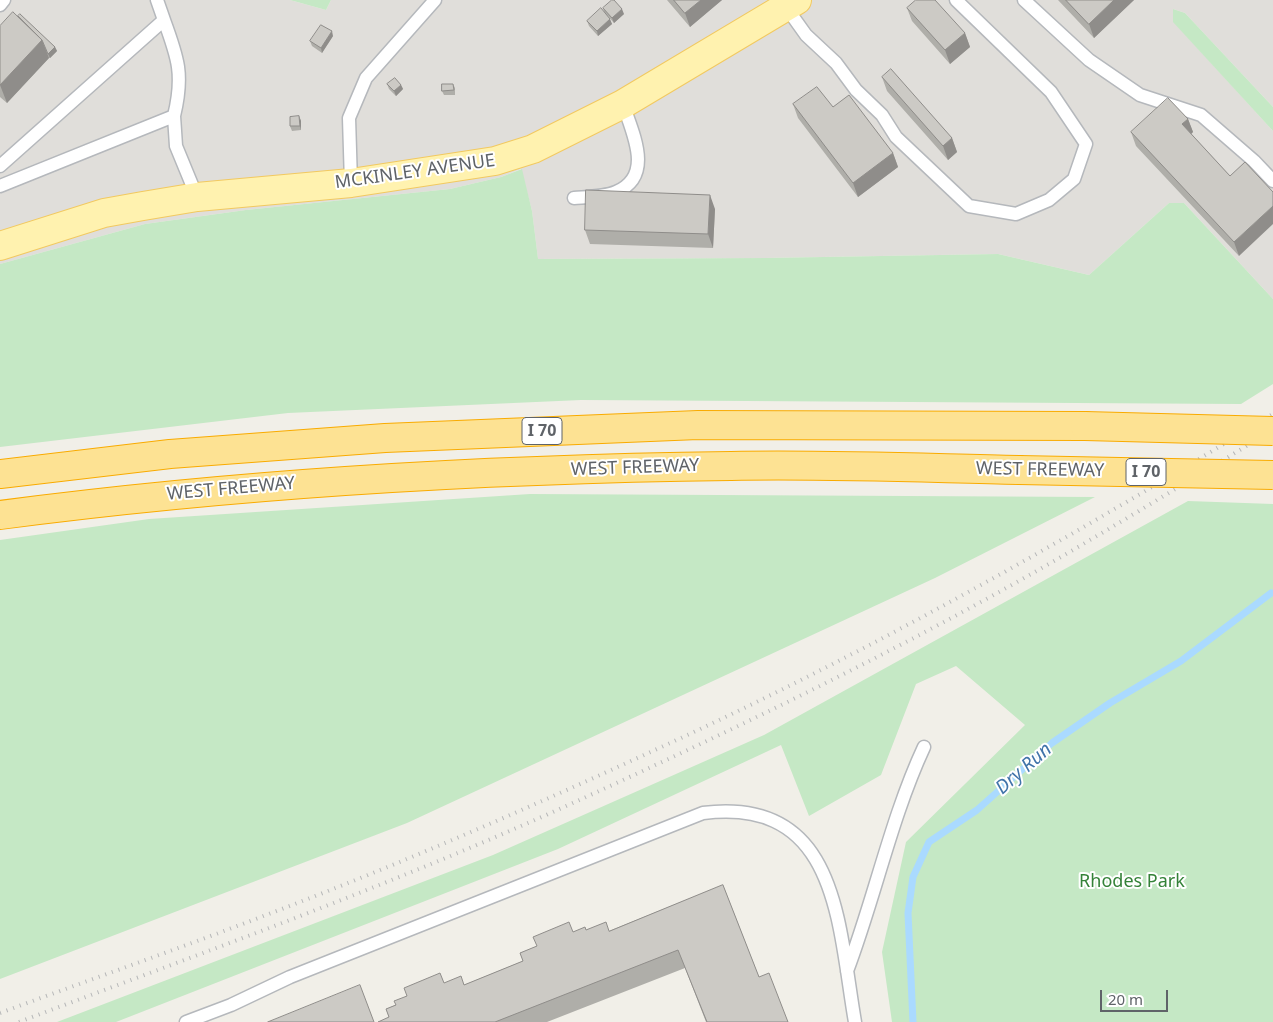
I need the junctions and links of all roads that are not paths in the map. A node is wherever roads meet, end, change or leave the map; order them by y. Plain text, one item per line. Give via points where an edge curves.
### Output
1 (4, 0) edge
2 (158, 0) edge
3 (435, 0) edge
4 (956, 0) edge
5 (1024, 0) edge
6 (791, 3) edge
7 (0, 5) edge
8 (164, 20) junction
9 (623, 104) junction
10 (174, 116) junction
11 (0, 166) edge
12 (1273, 181) edge
13 (351, 183) junction
14 (0, 186) edge
15 (197, 197) junction
16 (574, 198) dead end
17 (0, 246) edge
18 (1273, 431) edge
19 (0, 474) edge
20 (1273, 475) edge
21 (0, 515) edge
22 (924, 747) dead end
23 (847, 973) junction
24 (186, 1022) edge
25 (855, 1022) edge

1 - 7 lane
2 - 8 lane
3 - 13 lane via 366,78 349,118
4 - 6 lane via 1051,92 1086,144 1074,179 1049,200 1016,214 969,206 945,185 896,137 882,115 806,35
5 - 12 lane via 1090,60 1140,94 1201,116 1254,160
6 - 9 main road, MCKINLEY AVENUE
8 - 10 lane via 178,59 180,93
8 - 11 lane
9 - 13 main road, MCKINLEY AVENUE via 534,149 495,161
9 - 16 lane via 639,156 636,174 615,193
10 - 14 lane
10 - 15 lane via 176,146
13 - 15 main road, MCKINLEY AVENUE
15 - 17 main road, MCKINLEY AVENUE via 104,213
18 - 19 highway, I 70, bridge via 1085,426 698,425 385,438 170,454
20 - 21 highway, WEST FREEWAY / I 70, bridge via 733,466 427,474 264,486
22 - 23 lane via 908,781 868,916
23 - 24 lane via 835,902 824,870 807,844 783,824 757,814 730,810 704,813 290,977
23 - 25 lane

